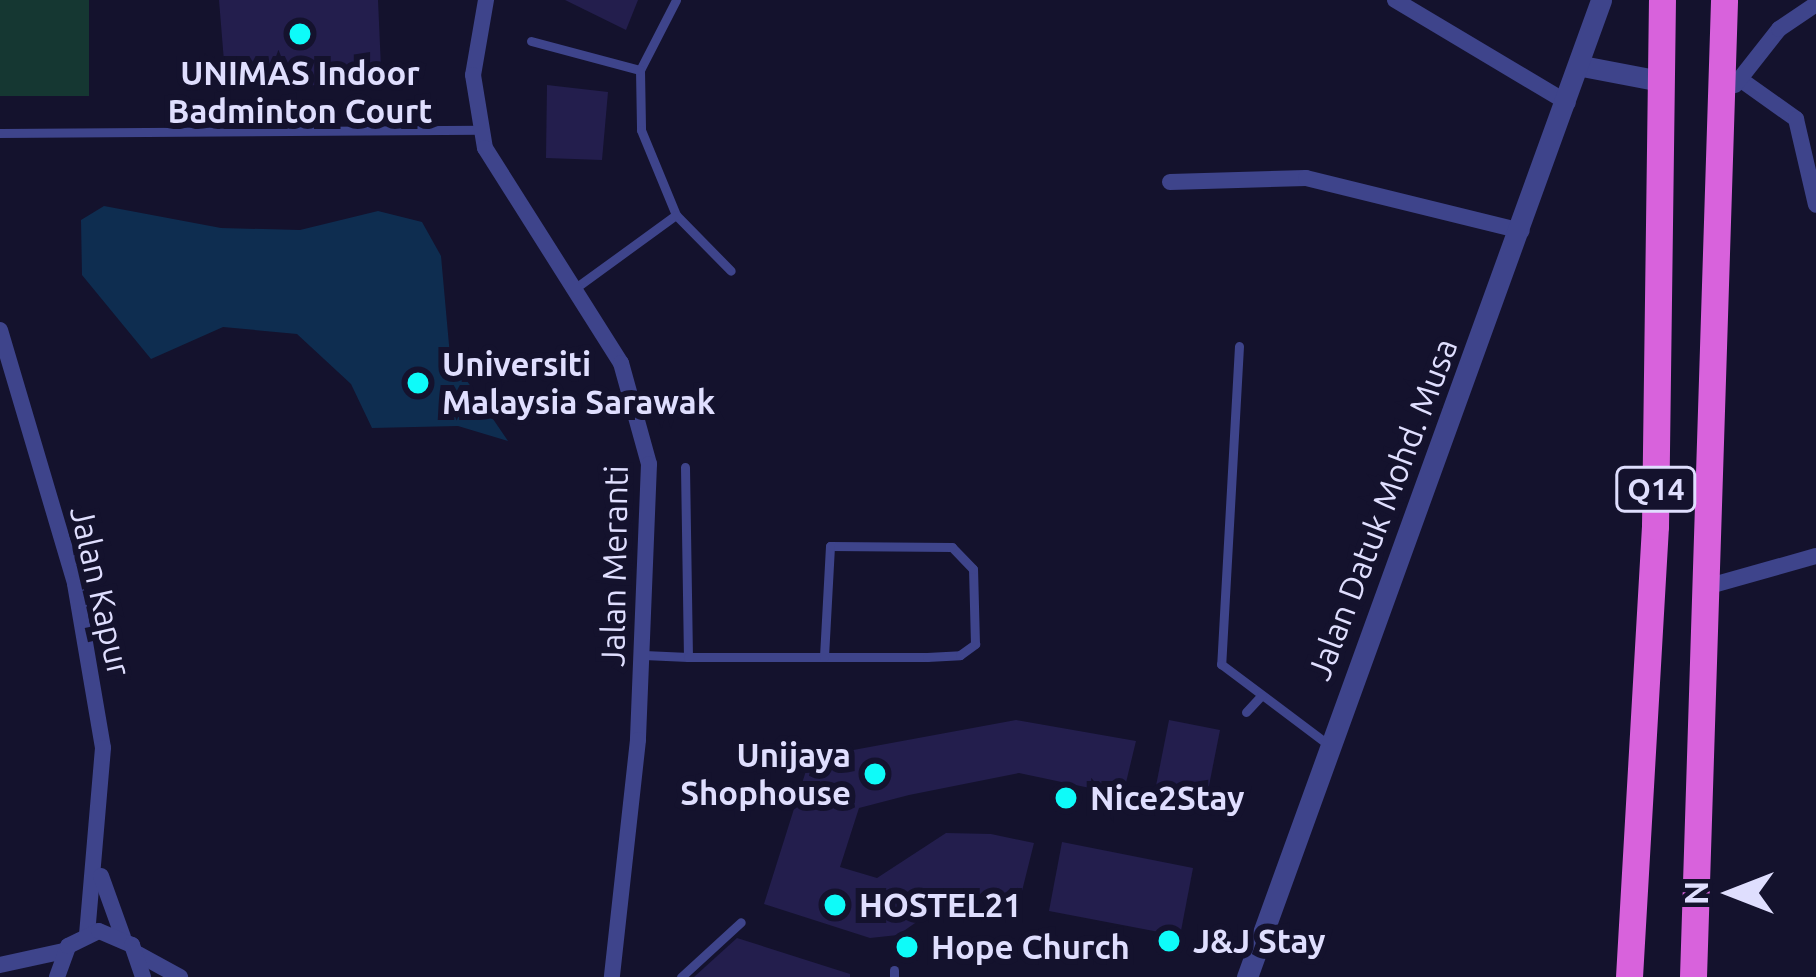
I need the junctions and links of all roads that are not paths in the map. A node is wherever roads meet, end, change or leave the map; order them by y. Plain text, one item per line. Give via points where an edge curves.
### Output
1 (486, 0) edge
2 (676, 0) edge
3 (1395, 0) edge
4 (1601, 0) edge
5 (1663, 0) edge
6 (1724, 0) edge
7 (1816, 4) edge
8 (531, 41) dead end
9 (1582, 66) junction
10 (640, 70) junction
11 (1661, 81) junction
12 (1733, 85) junction
13 (1568, 103) junction
14 (481, 130) junction
15 (0, 133) edge
16 (1170, 182) dead end
17 (1816, 205) edge
18 (676, 215) junction
19 (1522, 231) junction
20 (731, 271) dead end
21 (574, 289) junction
22 (0, 330) edge
23 (1239, 346) dead end
24 (686, 467) dead end
25 (1816, 556) edge
26 (1713, 585) junction
27 (644, 655) junction
28 (688, 657) junction
29 (824, 657) junction
30 (1262, 695) junction
31 (1246, 712) dead end
32 (1329, 745) junction
33 (100, 871) junction
34 (741, 922) dead end
35 (87, 933) junction
36 (123, 938) junction
37 (64, 952) junction
38 (138, 954) junction
39 (0, 968) edge
40 (610, 972) edge
41 (19, 977) edge
42 (58, 977) edge
43 (143, 977) edge
44 (180, 977) edge
45 (681, 977) edge
46 (1247, 977) edge
47 (1629, 977) edge
48 (1693, 977) edge

1 - 14 street, Jalan Meranti via 473,52
2 - 10 lane
3 - 13 street
4 - 9 street, Jalan Datuk Mohd. Musa
5 - 11 highway, Q14
6 - 12 highway, Q14
7 - 12 street via 1779,29
8 - 10 lane
9 - 11 street
9 - 13 street, Jalan Datuk Mohd. Musa
10 - 18 lane via 641,130
11 - 47 highway, Q14 via 1655,526
12 - 17 street via 1796,119
12 - 26 highway, Q14
13 - 19 street, Jalan Datuk Mohd. Musa
14 - 15 lane
14 - 21 street, Jalan Meranti via 510,199
16 - 19 street via 1306,178
18 - 20 lane
18 - 21 lane
19 - 32 street, Jalan Datuk Mohd. Musa
21 - 27 street, Jalan Meranti via 622,363 649,464
22 - 33 street, Jalan Kapur via 75,584 103,748
23 - 30 lane via 1218,648 1220,664
24 - 28 lane
25 - 26 street
26 - 48 highway, Q14
27 - 28 lane
27 - 40 street, Jalan Meranti
28 - 29 lane
29 - 29 lane via 960,655 975,644 974,569 952,547 830,546
30 - 31 lane
30 - 32 lane
32 - 46 street, Jalan Datuk Mohd. Musa
33 - 35 street, Jalan Kapur
33 - 36 street, Jalan Kapur
34 - 45 lane
35 - 36 street
35 - 37 street
36 - 38 street
37 - 39 street
37 - 42 street
38 - 43 street
38 - 44 street
39 - 41 street

